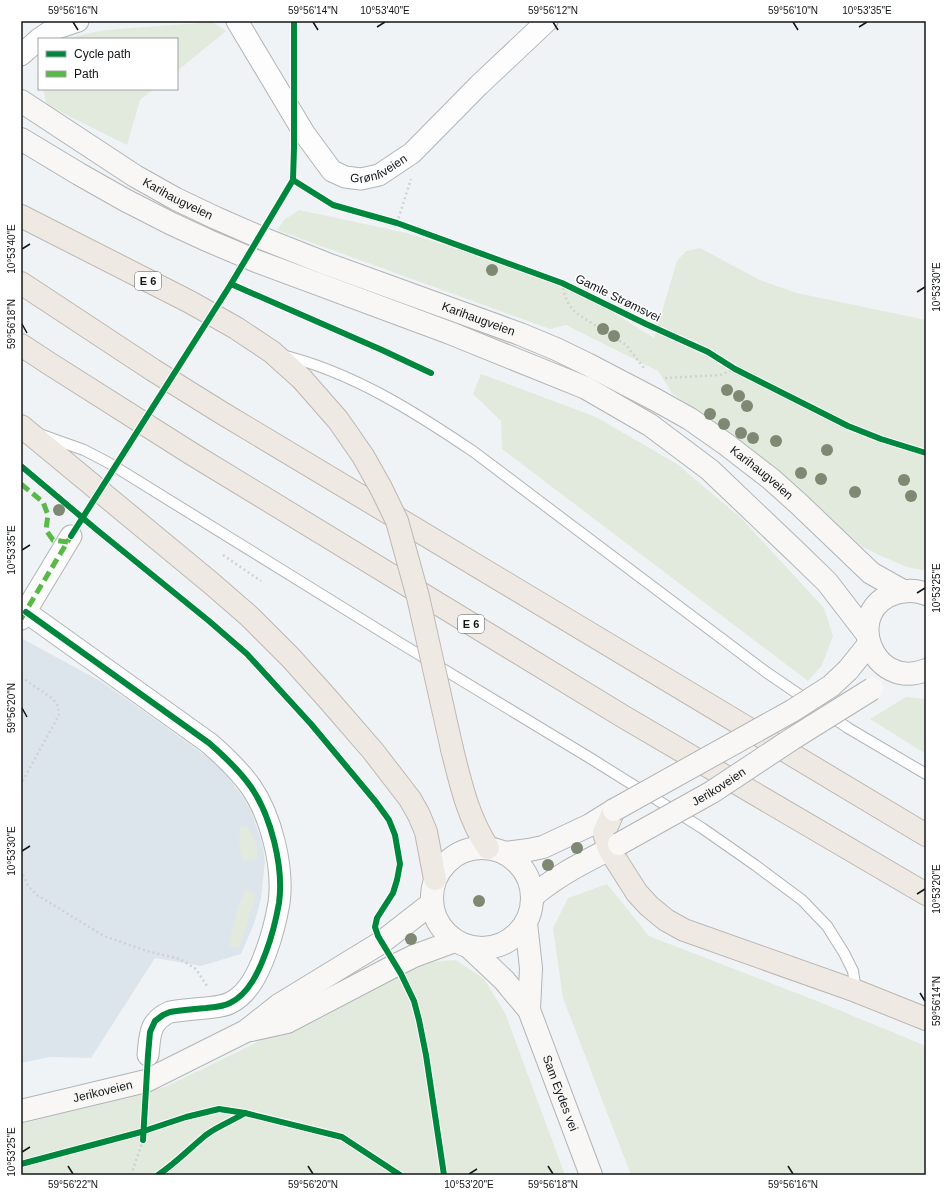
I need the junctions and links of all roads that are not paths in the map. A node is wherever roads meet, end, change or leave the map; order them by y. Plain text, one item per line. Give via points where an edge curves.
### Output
1 (78, 21) edge
2 (237, 21) edge
3 (547, 21) edge
4 (40, 38) edge
5 (38, 40) edge
6 (21, 55) edge
7 (21, 101) edge
8 (21, 139) edge
9 (21, 216) edge
10 (21, 283) edge
11 (21, 345) edge
12 (272, 352) junction
13 (23, 428) edge
14 (71, 536) dead end
15 (903, 591) junction
16 (926, 594) edge
17 (23, 615) edge
18 (868, 639) junction
19 (926, 670) edge
20 (904, 674) junction
21 (926, 774) edge
22 (614, 810) joint
23 (926, 835) edge
24 (605, 838) junction
25 (496, 850) junction
26 (435, 879) junction
27 (926, 894) edge
28 (532, 897) junction
29 (432, 903) junction
30 (526, 923) junction
31 (462, 944) junction
32 (856, 991) junction
33 (530, 1010) junction
34 (926, 1019) edge
35 (246, 1031) junction
36 (148, 1055) dead end
37 (21, 1111) edge
38 (591, 1175) edge

1 - 4 street via 54,29
2 - 3 street, Grønliveien via 304,133 332,171 345,177 361,179 379,175 412,153
5 - 6 street
7 - 15 main road, Karihaugveien via 135,176 216,218 327,264 520,334 587,364 656,400 690,419 771,479 871,573
8 - 18 main road, Karihaugveien via 125,200 209,241 256,262 450,333 586,388 650,425 710,470 806,561 827,582
9 - 12 highway, E 6 via 190,302
10 - 23 highway via 222,413
11 - 27 highway, E 6 via 205,462 617,713
12 - 21 lane via 328,369 376,392 430,423 480,457 766,672 848,728
12 - 25 highway, E 6, bridge via 302,379 338,420 363,456 397,521 418,597 466,801 482,838
13 - 26 highway via 211,583 291,658 368,746 410,799 426,832
13 - 32 lane via 109,462 702,828 802,900 827,926 853,971
14 - 17 street
15 - 16 main road
15 - 18 main road via 891,594 873,610 868,622
17 - 36 street via 209,743 233,765 250,786 271,828 280,871 279,901 274,930 261,966 248,988 230,1003 219,1007 170,1012 155,1021 150,1032
18 - 20 main road via 878,661 894,672
18 - 22 main road, bridge via 848,670 831,686 792,712
19 - 20 main road, Jerikoveien
20 - 24 main road, Jerikoveien, bridge via 872,689 712,792
22 - 24 highway
24 - 25 main road, Jerikoveien via 529,850
24 - 28 main road, Jerikoveien
24 - 32 highway via 636,893 666,920 684,930
25 - 26 main road, Jerikoveien via 470,849 458,853 445,864
25 - 28 main road, Jerikoveien via 515,861 524,871 530,883
26 - 29 main road, Jerikoveien
28 - 30 main road, Jerikoveien
29 - 31 main road, Jerikoveien via 434,914 446,934
29 - 35 main road, Jerikoveien via 382,942 279,1005
30 - 31 main road, Jerikoveien via 518,933 495,946 482,948
30 - 33 main road, Sam Eydes vei via 531,968
31 - 33 main road, Sam Eydes vei via 504,980
31 - 35 main road, Jerikoveien via 414,956 287,1022
32 - 34 highway
33 - 38 main road, Sam Eydes vei
35 - 37 main road, Jerikoveien via 146,1081

